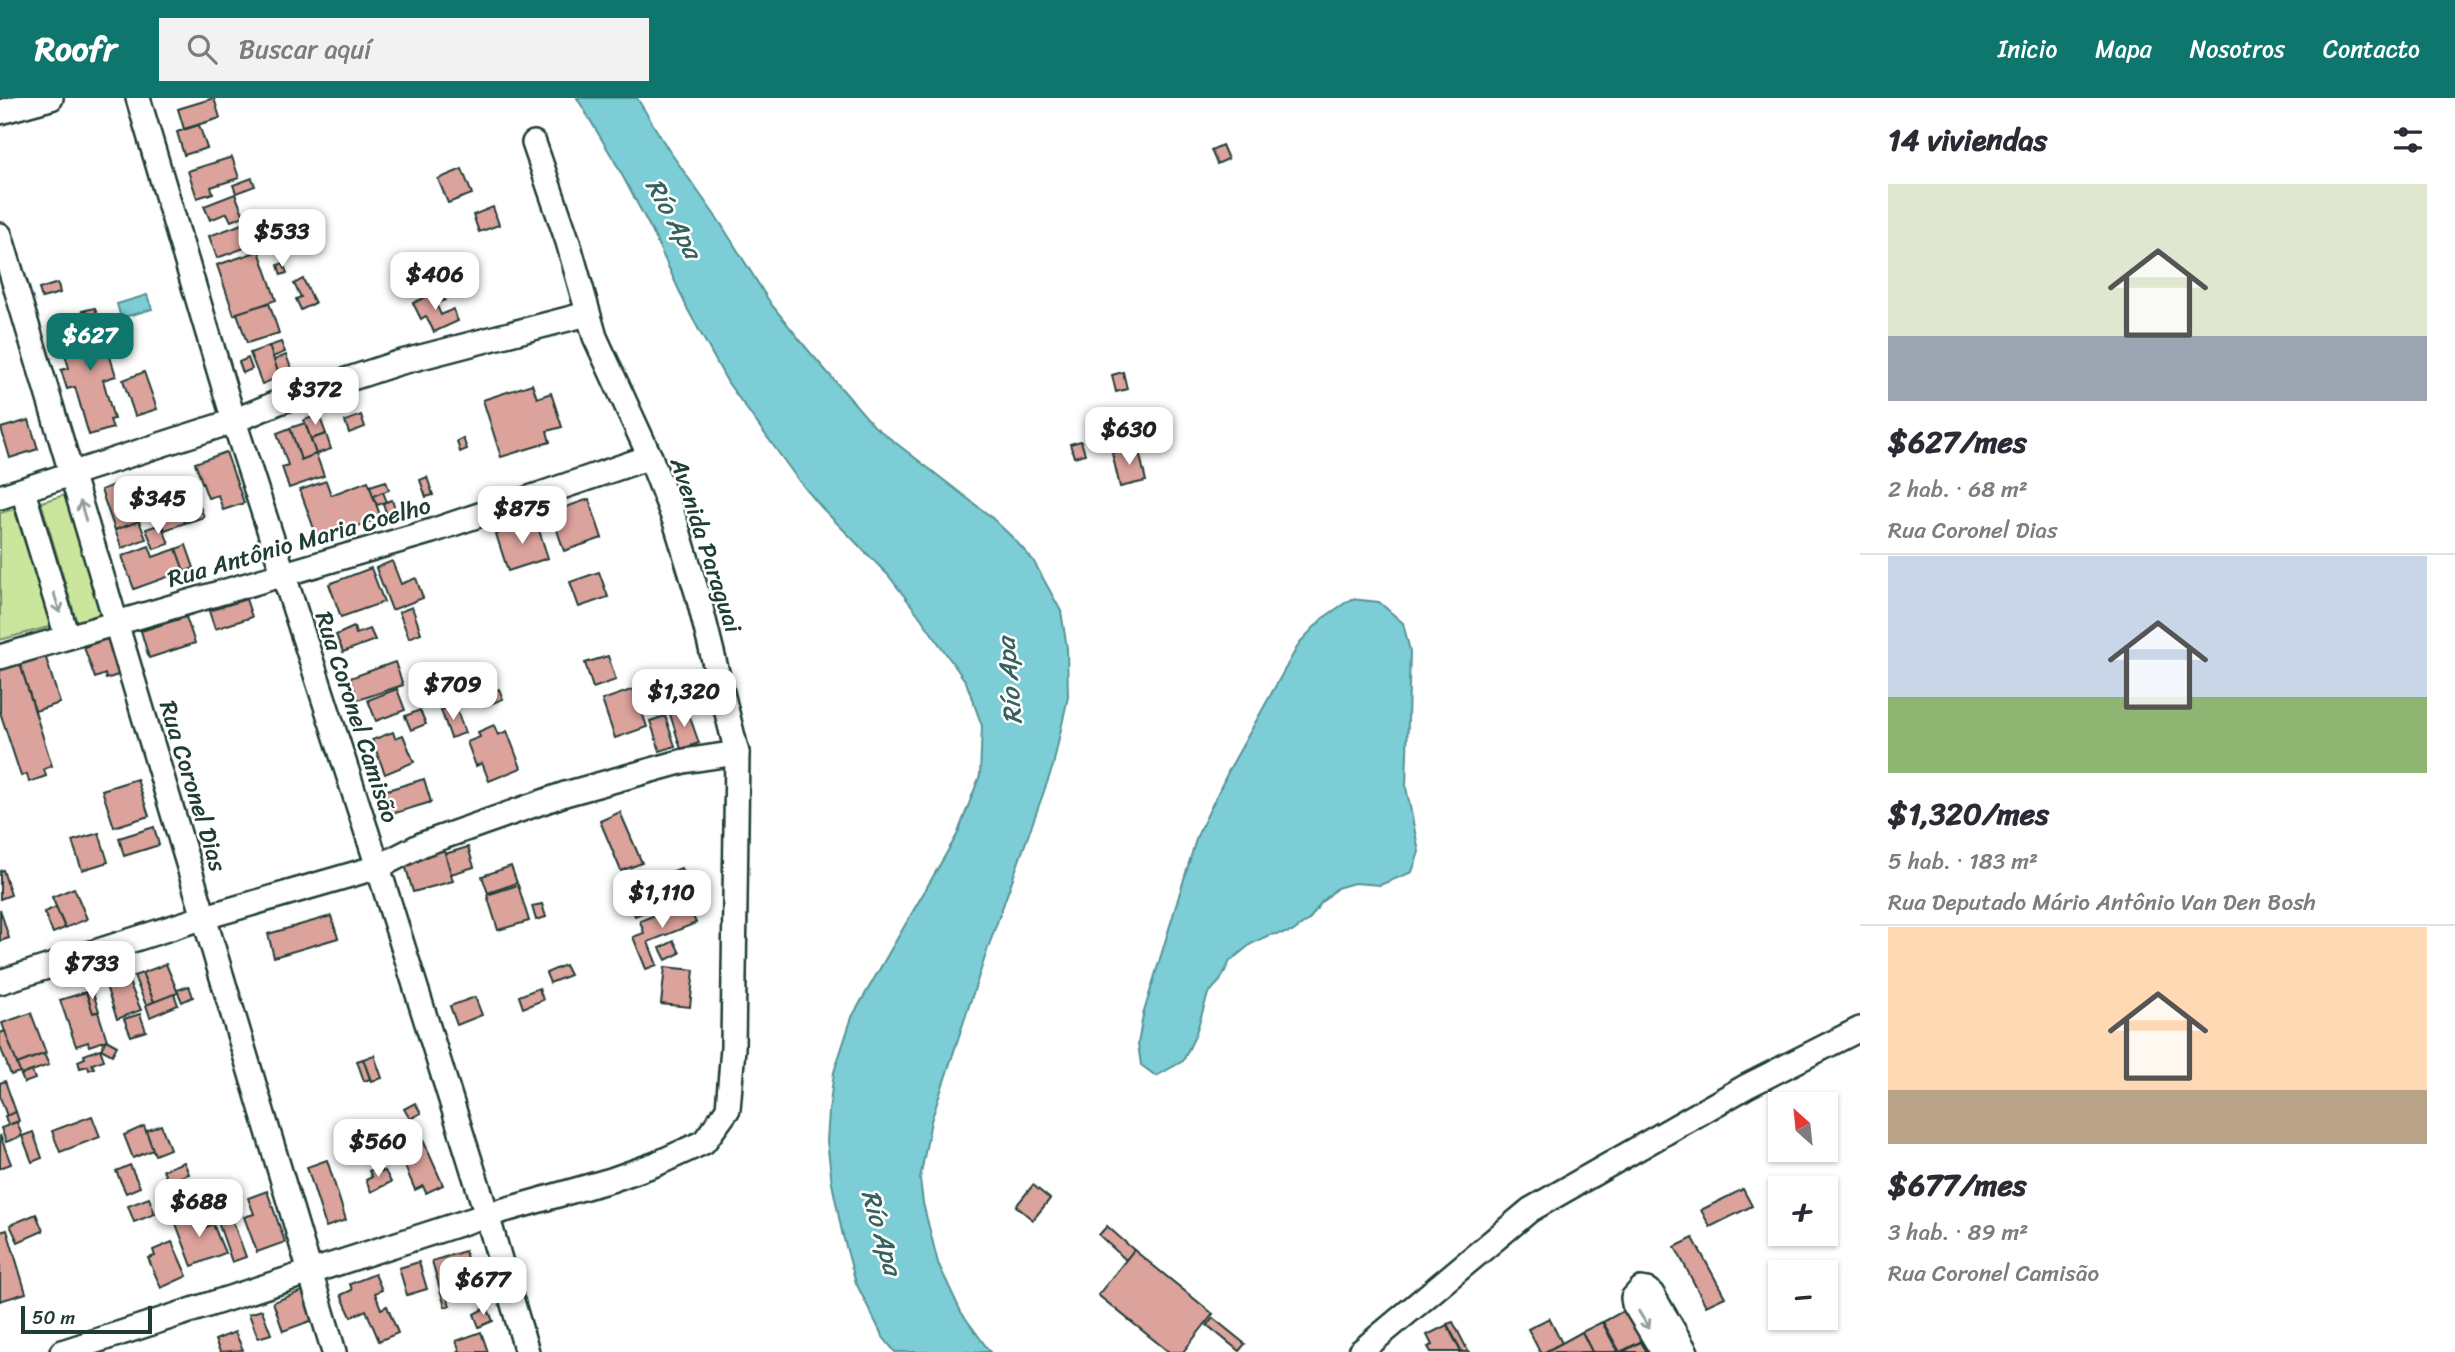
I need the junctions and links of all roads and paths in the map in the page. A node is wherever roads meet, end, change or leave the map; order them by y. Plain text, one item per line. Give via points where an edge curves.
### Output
1 (51, 98) edge
2 (138, 98) edge
3 (0, 112) edge
4 (534, 143) dead end
5 (0, 235) edge
6 (587, 314) junction
7 (234, 421) junction
8 (650, 457) junction
9 (72, 475) junction
10 (23, 491) junction
11 (0, 497) edge
12 (284, 573) junction
13 (117, 624) junction
14 (67, 637) junction
15 (0, 657) edge
16 (737, 753) junction
17 (378, 867) junction
18 (205, 918) junction
19 (0, 982) edge
20 (1860, 1030) edge
21 (487, 1215) junction
22 (310, 1272) junction
23 (62, 1352) edge
24 (334, 1352) edge
25 (527, 1352) edge
26 (1360, 1352) edge
27 (1663, 1352) edge
28 (1686, 1352) edge

1 - 3 street
2 - 7 street, Rua Coronel Camisão
4 - 6 street, Avenida Paraguai
5 - 9 street, Rua Coronel Dias
6 - 7 street via 398,363
6 - 8 street, Avenida Paraguai
7 - 9 street
7 - 12 street, Rua Coronel Camisão
8 - 12 street, Rua Antônio Maria Coelho via 432,531
8 - 16 street, Avenida Paraguai via 698,596
9 - 10 street
13 -> 9 street, Rua Coronel Dias
10 - 11 street
10 -> 14 street
12 - 13 street, Rua Antônio Maria Coelho
12 - 17 street, Rua Coronel Camisão
13 - 14 street, Rua Antônio Maria Coelho
13 - 18 street, Rua Coronel Dias
14 - 15 street, Rua Antônio Maria Coelho
16 - 17 street via 672,764 544,801 423,844
16 - 21 street, Avenida Paraguai via 728,1109 704,1142 656,1164
17 - 18 street
17 - 21 street, Rua Coronel Camisão
18 - 19 street
18 - 22 street, Rua Coronel Dias
20 - 26 street via 1747,1086 1530,1210
21 - 22 street
21 - 25 street, Rua Coronel Camisão
22 - 23 street
22 - 24 street, Rua Coronel Dias
28 -> 27 street via 1652,1294 1641,1289 1633,1297 1634,1304

